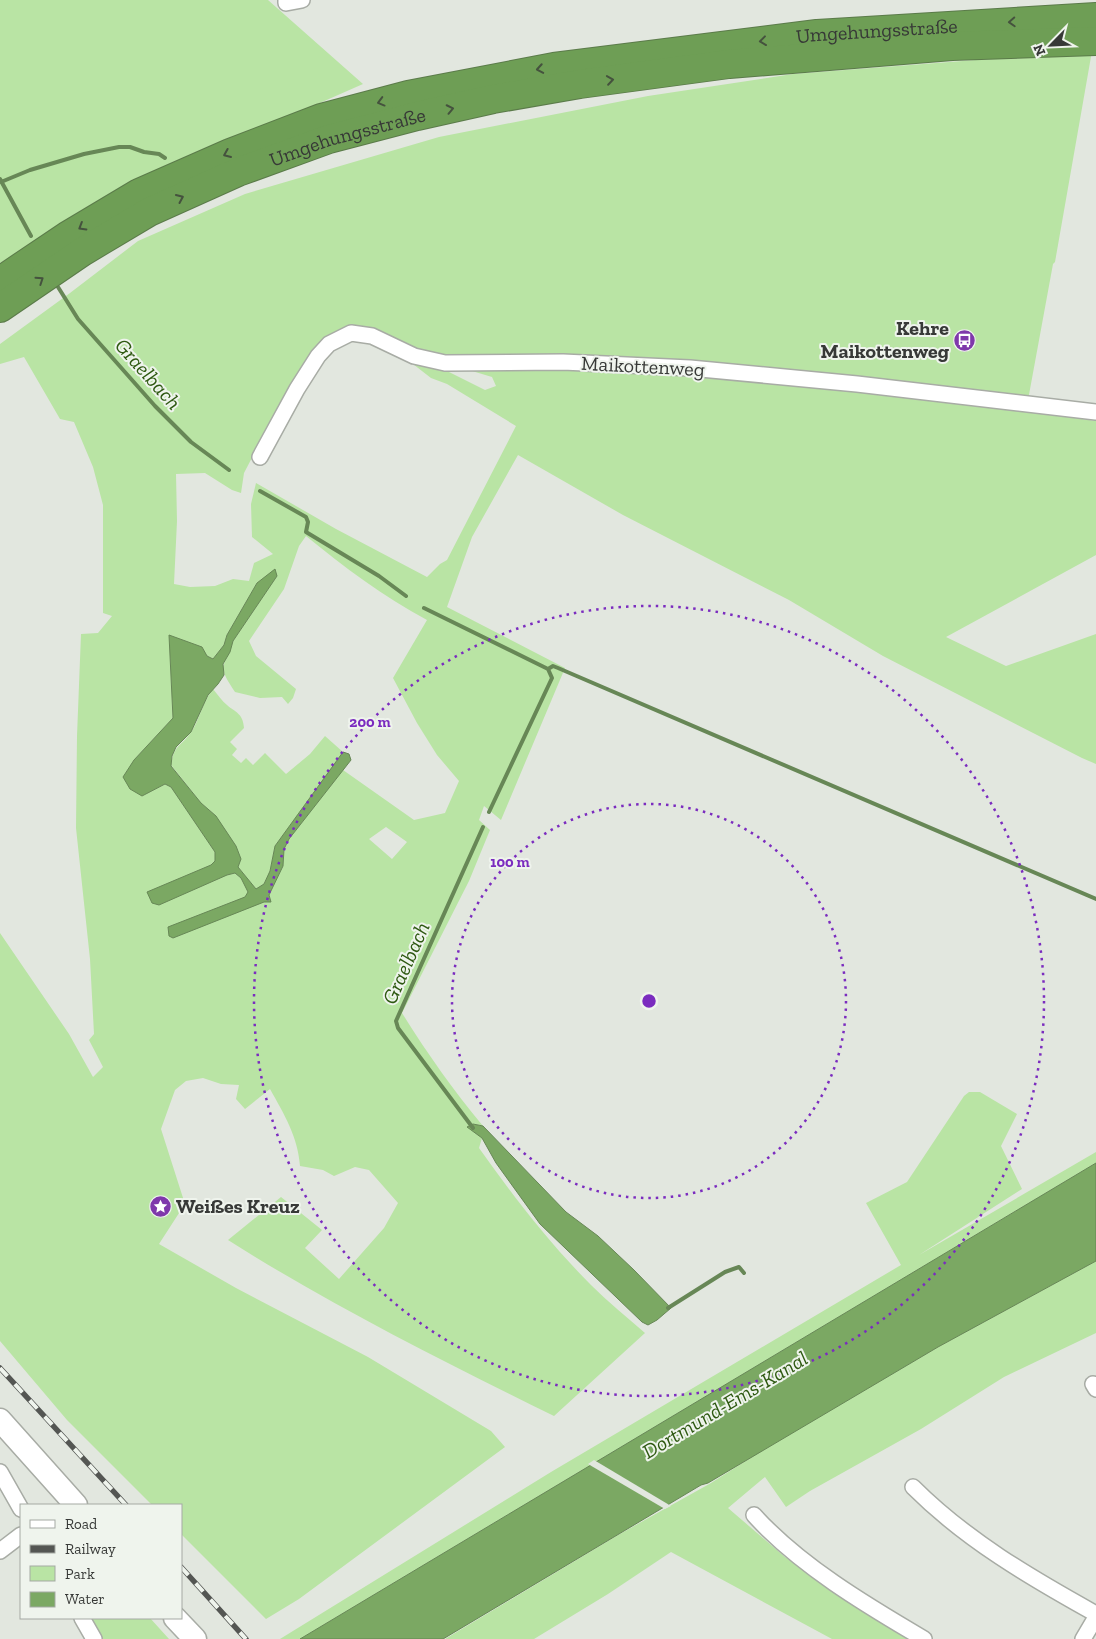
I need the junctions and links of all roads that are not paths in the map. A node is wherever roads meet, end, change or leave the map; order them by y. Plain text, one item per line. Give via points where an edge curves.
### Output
1 (286, 0) edge
2 (302, 0) edge
3 (1096, 17) edge
4 (1096, 41) edge
5 (658, 53) junction
6 (729, 64) junction
7 (0, 281) edge
8 (0, 308) edge
9 (1096, 412) edge
10 (260, 457) dead end
11 (0, 1420) edge
12 (0, 1472) edge
13 (913, 1487) dead end
14 (75, 1504) edge
15 (20, 1507) edge
16 (754, 1515) dead end
17 (20, 1536) edge
18 (0, 1551) edge
19 (1096, 1615) edge
20 (83, 1619) edge
21 (176, 1619) edge
22 (94, 1639) edge
23 (195, 1639) edge
24 (924, 1639) edge
25 (1083, 1639) edge

1 - 2 street via 286,3
3 -> 5 highway, Umgehungsstraße via 817,34
4 - 6 highway, Umgehungsstraße via 952,46
5 - 6 highway, Umgehungsstraße
5 -> 7 highway, Umgehungsstraße via 483,79 321,118 139,193
8 -> 6 highway, Umgehungsstraße via 82,252 149,212 238,172 329,139 493,99
9 - 10 street, Maikottenweg via 690,368 563,362 446,363 414,356 372,336 351,333 329,344 318,356
11 - 14 main road
12 - 15 street
13 - 19 street via 995,1555
16 - 24 street via 797,1556
17 - 18 street
19 - 25 street
20 - 22 street
21 - 23 main road

